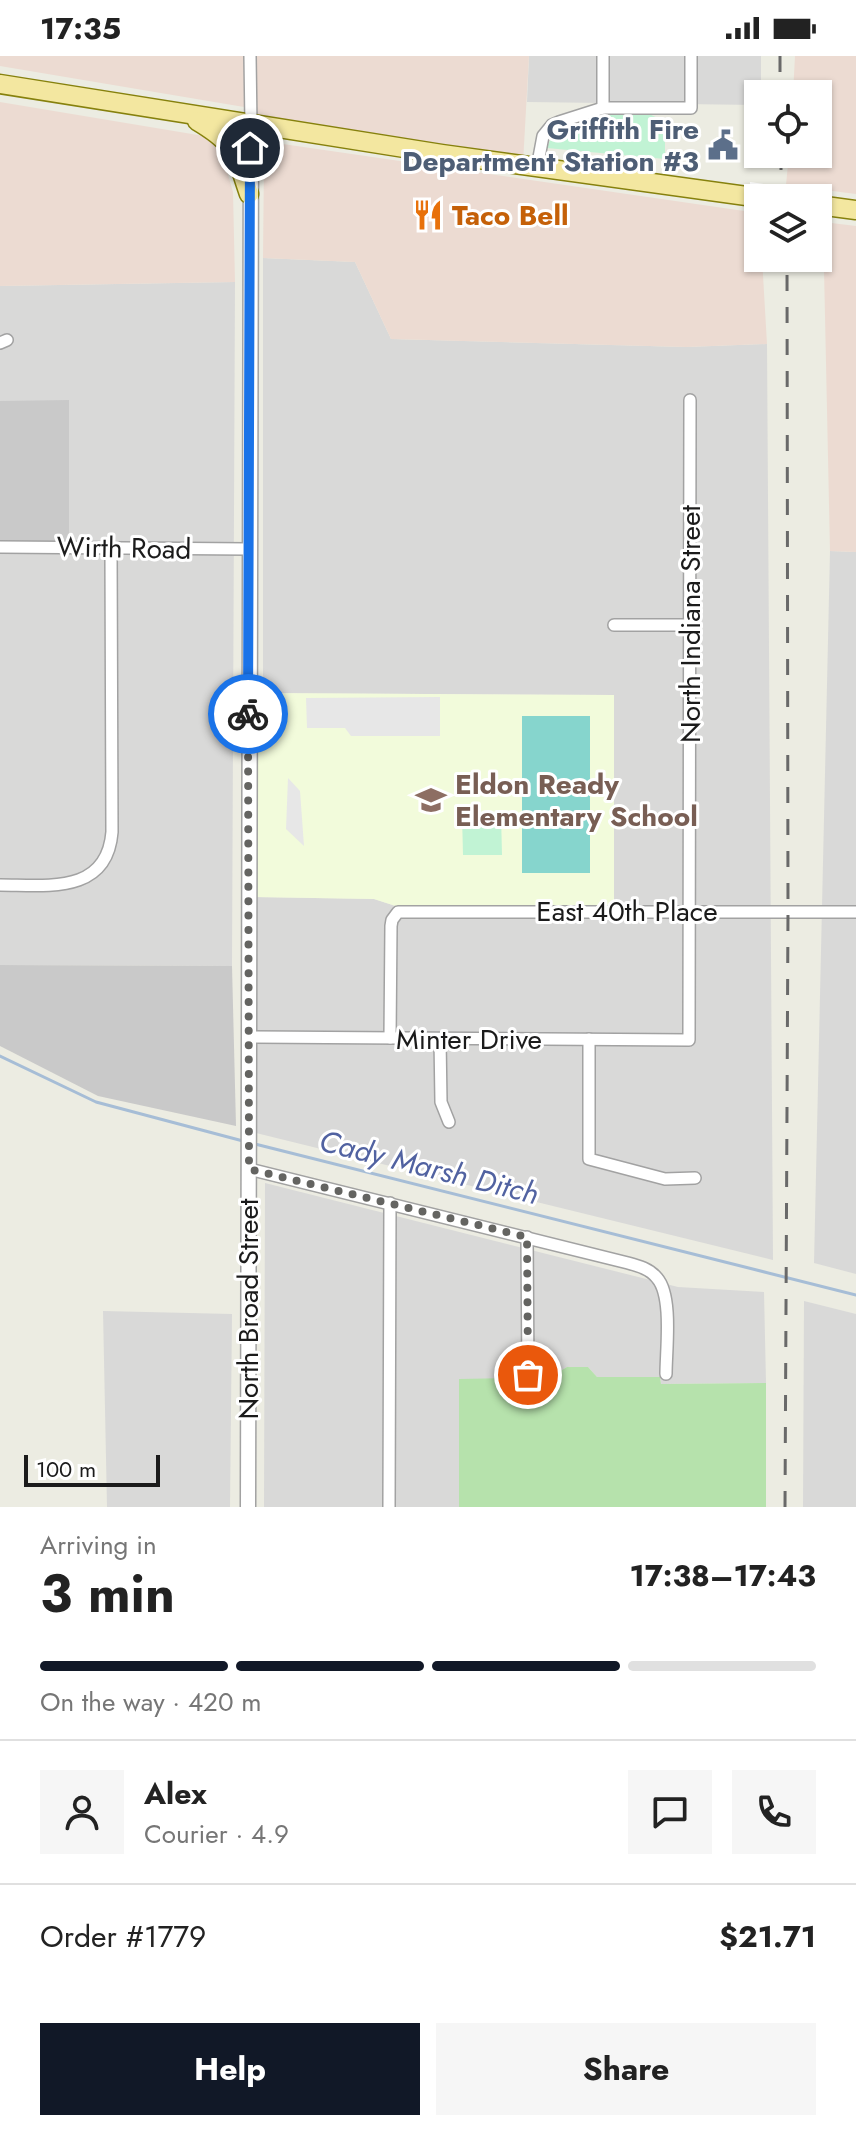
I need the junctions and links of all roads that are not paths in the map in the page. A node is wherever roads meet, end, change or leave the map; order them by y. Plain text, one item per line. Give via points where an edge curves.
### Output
1 (250, 56) edge
2 (603, 56) edge
3 (691, 56) edge
4 (0, 84) edge
5 (603, 108) junction
6 (184, 114) junction
7 (251, 125) junction
8 (537, 168) junction
9 (249, 194) junction
10 (744, 196) edge
11 (832, 207) edge
12 (856, 210) edge
13 (690, 400) dead end
14 (0, 547) edge
15 (111, 549) junction
16 (248, 549) junction
17 (614, 625) dead end
18 (690, 625) junction
19 (0, 885) edge
20 (689, 912) junction
21 (856, 912) edge
22 (248, 1037) junction
23 (390, 1038) junction
24 (440, 1039) junction
25 (589, 1039) junction
26 (689, 1040) joint
27 (449, 1122) dead end
28 (249, 1161) junction
29 (695, 1178) dead end
30 (390, 1203) junction
31 (527, 1237) junction
32 (666, 1374) dead end
33 (528, 1375) dead end
34 (248, 1507) edge
35 (389, 1507) edge

1 - 7 street, North Broad Street
2 - 5 street
3 - 5 street via 691,108
4 - 6 main road
5 - 8 street via 546,131
6 - 7 main road
6 - 9 main road via 222,135 233,148
7 - 8 main road
7 - 9 street, North Broad Street
8 - 10 main road
9 - 16 street, North Broad Street
11 - 12 main road
13 - 18 street, North Indiana Street
14 - 15 street, Wirth Road
15 - 16 street, Wirth Road
15 - 19 street via 108,851 100,865 73,883
16 - 22 street, North Broad Street
17 - 18 street
18 - 20 street, North Indiana Street
20 - 21 street, East 40th Place
20 - 23 street, East 40th Place via 398,912 391,926
20 - 26 street, North Indiana Street
22 - 23 street, Minter Drive
22 - 28 street, North Broad Street
23 - 24 street, Minter Drive
24 - 25 street, Minter Drive
24 - 27 street via 441,1102
25 - 26 street, Minter Drive
25 - 29 street via 589,1159 665,1179
28 - 30 street
28 - 34 street, North Broad Street
30 - 31 street
30 - 35 street
31 - 32 street via 628,1263 659,1280 666,1300
31 - 33 street

